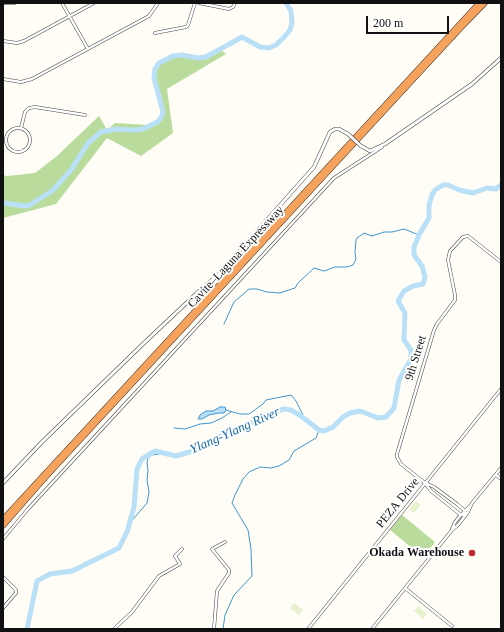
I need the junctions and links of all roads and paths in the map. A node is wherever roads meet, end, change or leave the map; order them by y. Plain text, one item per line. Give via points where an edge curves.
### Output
1 (3, 3) edge
2 (16, 3) edge
3 (62, 3) edge
4 (94, 3) edge
5 (158, 3) edge
6 (195, 3) edge
7 (199, 3) edge
8 (235, 3) edge
9 (479, 3) edge
10 (486, 3) edge
11 (214, 5) edge
12 (69, 17) junction
13 (155, 33) dead end
14 (3, 41) edge
15 (88, 49) junction
16 (501, 58) edge
17 (3, 79) edge
18 (85, 115) dead end
19 (21, 128) junction
20 (4, 139) edge
21 (385, 144) junction
22 (501, 262) edge
23 (501, 389) edge
24 (501, 468) edge
25 (496, 474) junction
26 (501, 479) edge
27 (3, 483) edge
28 (425, 483) junction
29 (472, 503) junction
30 (464, 510) junction
31 (466, 514) junction
32 (460, 515) junction
33 (3, 519) edge
34 (3, 526) edge
35 (452, 530) junction
36 (3, 539) edge
37 (225, 542) dead end
38 (182, 549) dead end
39 (3, 577) edge
40 (405, 588) junction
41 (3, 608) edge
42 (452, 626) dead end
43 (114, 629) edge
44 (214, 629) edge
45 (308, 629) edge
46 (372, 629) edge

1 - 2 street
3 - 12 street
4 - 12 street
5 - 15 street via 149,16
6 - 13 street via 186,27
7 - 11 street
8 - 11 street via 230,9
9 - 33 highway, Cavite–Laguna Expressway
10 - 34 highway, Cavite–Laguna Expressway
12 - 14 street via 18,44
12 - 15 street
15 - 17 street via 28,81
16 - 21 street via 472,84
18 - 19 street via 29,108 25,112
19 - 20 street via 10,130
19 - 20 street via 28,133 30,141 23,151 11,150
21 - 27 street, bridge via 370,151 339,129 330,132 314,167 218,275 42,442
21 - 36 street via 334,178
22 - 28 street, 9th Street via 468,236 450,251 455,300 434,330 397,454 401,464
23 - 28 street, PEZA Drive
24 - 25 street
25 - 26 street
25 - 29 street
28 - 30 street, 9th Street
28 - 32 street, 9th Street
28 - 45 street, PEZA Drive
29 - 30 street
29 - 31 street
30 - 31 street, 9th Street
30 - 32 street
31 - 32 street
31 - 35 street
32 - 35 street
35 - 40 street
37 - 44 street via 212,549 229,570 217,591
38 - 43 street via 175,556 180,564 159,576 132,612
39 - 41 street via 16,590
40 - 42 street
40 - 46 street

